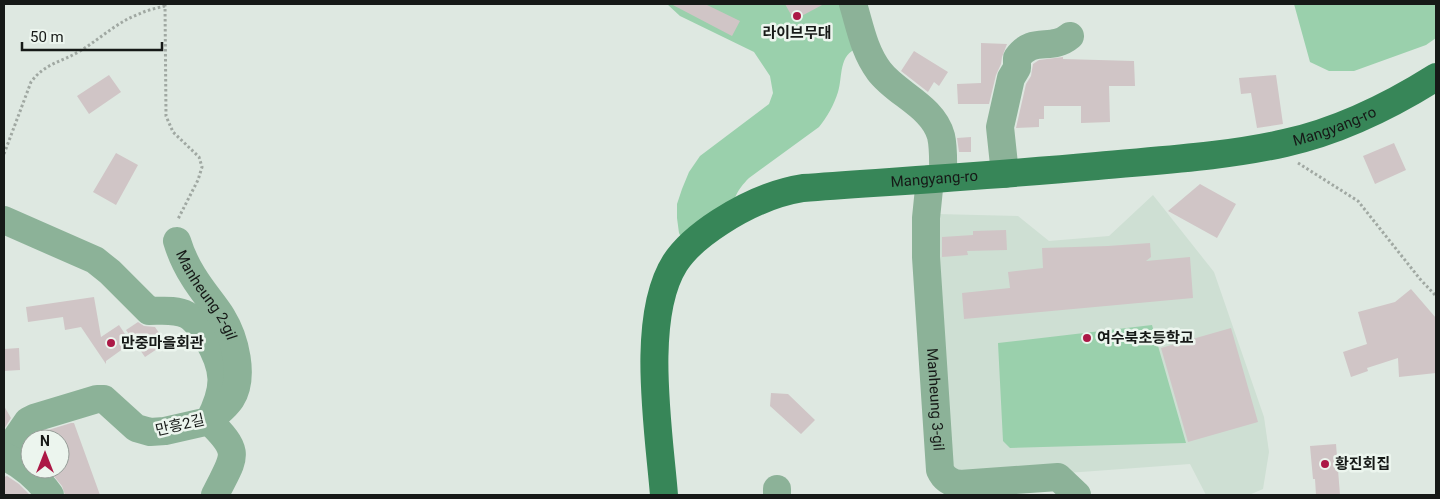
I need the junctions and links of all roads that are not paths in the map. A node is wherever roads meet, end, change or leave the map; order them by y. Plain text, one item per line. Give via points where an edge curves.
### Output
1 (853, 4) edge
2 (1070, 36) dead end
3 (1436, 77) edge
4 (1005, 174) junction
5 (937, 178) junction
6 (4, 220) edge
7 (177, 241) road end
8 (209, 421) junction
9 (4, 456) edge
10 (50, 495) edge
11 (215, 495) edge
12 (664, 495) edge
13 (1077, 495) edge

1 - 5 street via 865,47 877,69 938,126 942,143
2 - 4 street via 1058,43 1030,46 1017,58 1000,127
3 - 4 main road, Mangyang-ro via 1334,129 1273,146
4 - 5 main road, Mangyang-ro
5 - 12 main road, Mangyang-ro via 803,188 778,193 731,215 682,254 665,283 655,348
5 - 13 street, Manheung 3-gil via 926,218 926,257 940,470 950,481 960,484 1058,477
6 - 8 street, 만흥2길 via 95,260 149,311 175,312 194,321 214,350 222,374 219,402
7 - 8 street, Manheung 2-gil via 193,276 223,318 237,359 237,381 231,400
8 - 9 street, 만흥2길 via 150,432 136,428 104,400 97,399 28,421
8 - 11 street via 228,440 232,450
9 - 10 street, 만흥2길 via 31,474

